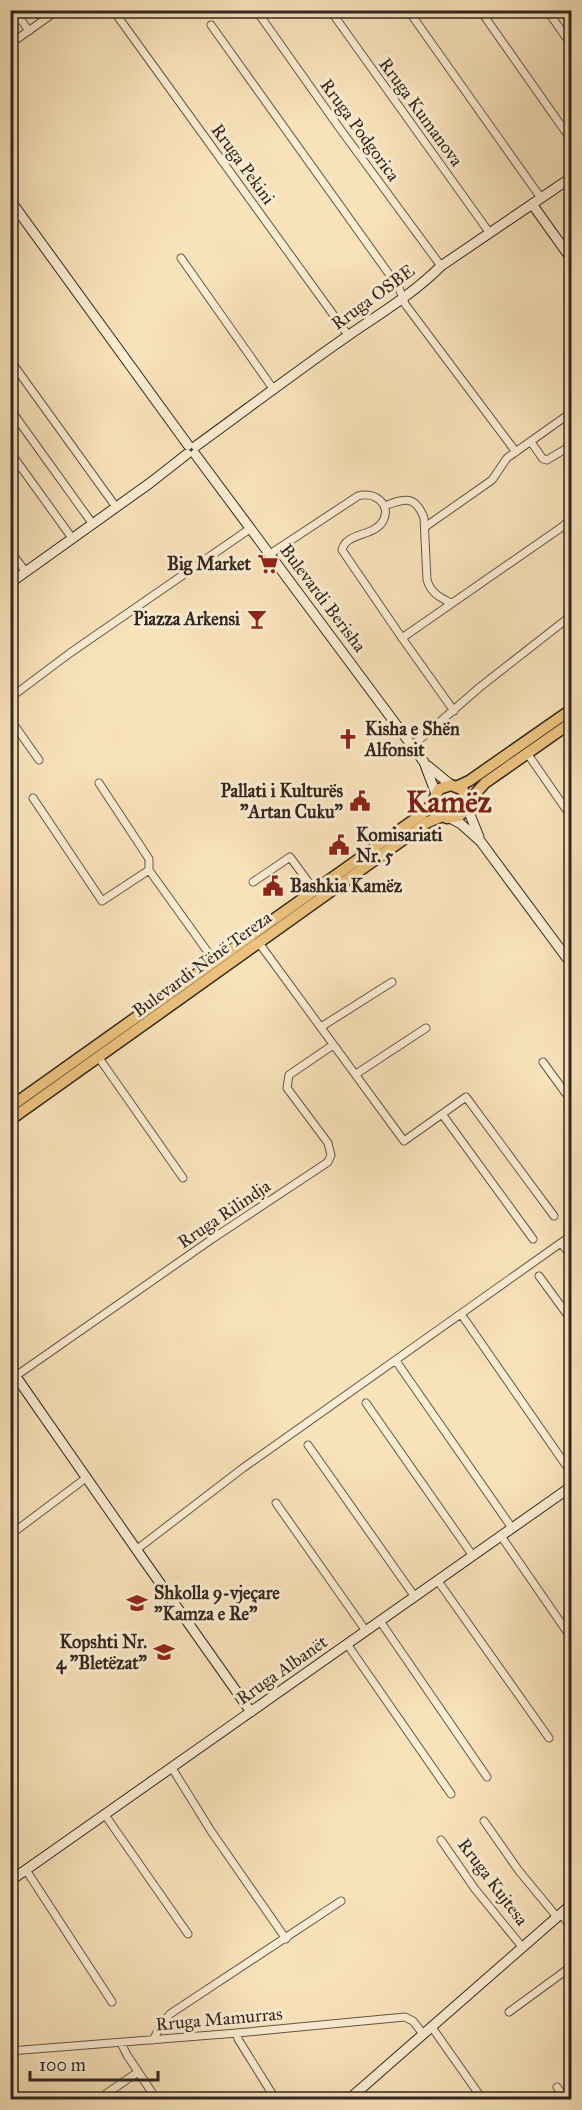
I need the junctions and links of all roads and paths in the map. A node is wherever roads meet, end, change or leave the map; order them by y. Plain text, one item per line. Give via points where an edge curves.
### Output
1 (14, 10) edge
2 (58, 10) edge
3 (113, 10) edge
4 (256, 10) edge
5 (330, 10) edge
6 (408, 10) edge
7 (480, 10) edge
8 (546, 10) edge
9 (210, 25) dead end
10 (29, 31) junction
11 (10, 44) edge
12 (572, 46) edge
13 (572, 141) edge
14 (572, 177) edge
15 (541, 198) junction
16 (10, 200) edge
17 (532, 204) junction
18 (489, 232) junction
19 (181, 258) dead end
20 (572, 260) edge
21 (441, 266) junction
22 (403, 299) junction
23 (348, 335) junction
24 (10, 360) edge
25 (274, 390) junction
26 (10, 409) edge
27 (572, 412) edge
28 (531, 442) junction
29 (572, 445) edge
30 (191, 450) junction
31 (10, 452) edge
32 (516, 452) junction
33 (384, 506) junction
34 (116, 507) junction
35 (568, 522) edge
36 (92, 524) junction
37 (425, 527) junction
38 (251, 528) junction
39 (572, 533) edge
40 (72, 538) junction
41 (10, 551) edge
42 (270, 554) junction
43 (26, 572) junction
44 (10, 583) edge
45 (451, 603) junction
46 (572, 615) edge
47 (402, 638) junction
48 (10, 698) edge
49 (572, 709) edge
50 (454, 711) junction
51 (10, 719) edge
52 (572, 722) edge
53 (412, 746) junction
54 (527, 753) junction
55 (39, 760) dead end
56 (424, 762) junction
57 (99, 783) dead end
58 (454, 785) junction
59 (33, 798) dead end
60 (435, 798) junction
61 (467, 804) junction
62 (570, 814) edge
63 (446, 817) junction
64 (481, 842) junction
65 (149, 870) junction
66 (254, 882) dead end
67 (315, 891) junction
68 (256, 939) junction
69 (215, 962) junction
70 (572, 965) edge
71 (392, 982) dead end
72 (321, 1027) junction
73 (426, 1028) dead end
74 (333, 1045) junction
75 (99, 1058) junction
76 (543, 1062) dead end
77 (356, 1074) junction
78 (572, 1102) edge
79 (10, 1107) edge
80 (442, 1114) junction
81 (10, 1120) edge
82 (183, 1178) dead end
83 (554, 1216) dead end
84 (572, 1235) edge
85 (534, 1239) dead end
86 (561, 1243) junction
87 (572, 1257) edge
88 (539, 1276) dead end
89 (461, 1314) junction
90 (572, 1321) edge
91 (396, 1361) junction
92 (10, 1368) edge
93 (14, 1378) edge
94 (366, 1403) dead end
95 (309, 1445) dead end
96 (572, 1474) edge
97 (86, 1478) junction
98 (572, 1486) edge
99 (276, 1503) dead end
100 (512, 1528) junction
101 (10, 1535) edge
102 (501, 1536) junction
103 (136, 1550) junction
104 (473, 1556) junction
105 (438, 1581) junction
106 (415, 1597) junction
107 (380, 1622) junction
108 (366, 1631) junction
109 (572, 1639) edge
110 (347, 1644) junction
111 (251, 1712) junction
112 (549, 1738) dead end
113 (172, 1768) junction
114 (487, 1777) dead end
115 (451, 1794) dead end
116 (105, 1815) junction
117 (484, 1821) dead end
118 (441, 1840) dead end
119 (26, 1870) junction
120 (10, 1881) edge
121 (341, 1901) dead end
122 (572, 1904) edge
123 (559, 1916) junction
124 (572, 1928) edge
125 (188, 1934) dead end
126 (286, 1939) junction
127 (523, 1948) junction
128 (572, 1966) edge
129 (112, 2002) dead end
130 (509, 2012) dead end
131 (431, 2026) junction
132 (237, 2033) junction
133 (423, 2034) junction
134 (153, 2040) junction
135 (121, 2043) junction
136 (10, 2051) edge
137 (138, 2072) junction
138 (557, 2087) dead end
139 (97, 2100) edge
140 (157, 2100) edge
141 (276, 2100) edge
142 (348, 2100) edge
143 (483, 2100) edge
144 (566, 2100) edge

1 - 10 street
2 - 10 street
3 - 23 street, Rruga Pekini
4 - 21 street, Rruga Podgorica
5 - 18 street, Rruga Kumanova
6 - 15 street
7 - 13 street
8 - 12 street
9 - 22 street via 399,288
10 - 11 street
14 - 15 street, Rruga OSBE
15 - 17 street, Rruga OSBE
16 - 30 street, Bulevardi Berisha
17 - 18 street, Rruga OSBE
17 - 20 street
18 - 21 street, Rruga OSBE
19 - 25 street
21 - 22 street, Rruga OSBE
22 - 23 street, Rruga OSBE
22 - 32 street
23 - 25 street, Rruga OSBE
24 - 34 street
25 - 30 street, Rruga OSBE
26 - 36 street
27 - 28 street
28 - 29 street via 547,460
28 - 32 street
30 - 34 street, Rruga OSBE
30 - 38 street, Bulevardi Berisha
31 - 40 street
32 - 37 street via 492,480
33 - 37 street via 411,500 421,511
33 - 42 street via 379,498 369,494 358,496
33 - 47 street via 381,524 348,540 342,550
34 - 36 street, Rruga OSBE
35 - 39 street
35 - 45 street
36 - 40 street, Rruga OSBE
37 - 45 street via 427,580 434,594
38 - 42 street, Bulevardi Berisha
38 - 48 street
40 - 43 street, Rruga OSBE
41 - 43 street
42 - 53 street, Bulevardi Berisha
43 - 44 street, Rruga OSBE
45 - 47 street
46 - 50 street
47 - 50 street
49 - 58 main road, Bulevardi Nënë Tereza via 469,781
50 - 53 street
51 - 55 street
52 - 54 main road, Bulevardi Nënë Tereza
53 - 56 street, Bulevardi Berisha
54 - 61 main road, Bulevardi Nënë Tereza via 485,783
54 - 62 street
56 - 58 street, Bulevardi Berisha
56 - 60 street, Bulevardi Berisha
57 - 65 street via 149,859
58 - 60 main road, Bulevardi Nënë Tereza via 442,788
58 - 61 main road via 465,792
59 - 65 street via 102,901
60 - 63 main road via 436,809
60 - 67 main road, Bulevardi Nënë Tereza via 422,814
61 - 63 main road, Bulevardi Nënë Tereza via 459,816
61 - 64 street
63 - 64 street via 461,824
63 - 68 main road, Bulevardi Nënë Tereza via 428,822
64 - 70 street
65 - 69 street
66 - 67 street via 290,857
67 - 68 main road, Bulevardi Nënë Tereza
68 - 69 main road, Bulevardi Nënë Tereza
68 - 72 street
68 - 75 main road, Bulevardi Nënë Tereza
69 - 79 main road, Bulevardi Nënë Tereza
71 - 72 street
72 - 74 street
73 - 77 street
74 - 77 street
74 - 93 street, Rruga Rilindja via 289,1076 287,1088 328,1143 328,1162
75 - 81 main road, Bulevardi Nënë Tereza
75 - 82 street
76 - 78 street
77 - 80 street via 404,1142
80 - 83 street via 468,1098
80 - 85 street
84 - 86 street
86 - 87 street
86 - 89 street
88 - 90 street
89 - 91 street
89 - 96 street
91 - 100 street
91 - 103 street via 243,1468
92 - 93 street
93 - 97 street
94 - 104 street
95 - 106 street
97 - 101 street
97 - 103 street
98 - 100 street, Rruga Albanët
99 - 108 street
100 - 102 street, Rruga Albanët
102 - 104 street, Rruga Albanët
102 - 109 street
103 - 111 street
104 - 105 street, Rruga Albanët
105 - 106 street, Rruga Albanët
105 - 112 street
106 - 107 street, Rruga Albanët
107 - 108 street, Rruga Albanët
107 - 114 street
108 - 110 street, Rruga Albanët
110 - 111 street, Rruga Albanët
110 - 115 street
111 - 113 street, Rruga Albanët
113 - 116 street, Rruga Albanët
113 - 126 street via 211,1832
116 - 119 street, Rruga Albanët
116 - 125 street
117 - 123 street via 519,1871
118 - 127 street, Rruga Kujtesa
119 - 120 street, Rruga Albanët
119 - 129 street
121 - 126 street
122 - 123 street, Rruga Kujtesa
123 - 124 street
123 - 127 street, Rruga Kujtesa
126 - 134 street via 170,2014
127 - 131 street
128 - 130 street
131 - 133 street
131 - 143 street
132 - 133 street, Rruga Mamurras via 405,2017
132 - 134 street, Rruga Mamurras
132 - 141 street
133 - 142 street
134 - 135 street, Rruga Mamurras
135 - 136 street, Rruga Mamurras
135 - 137 street
137 - 139 street
137 - 140 street
138 - 144 street

